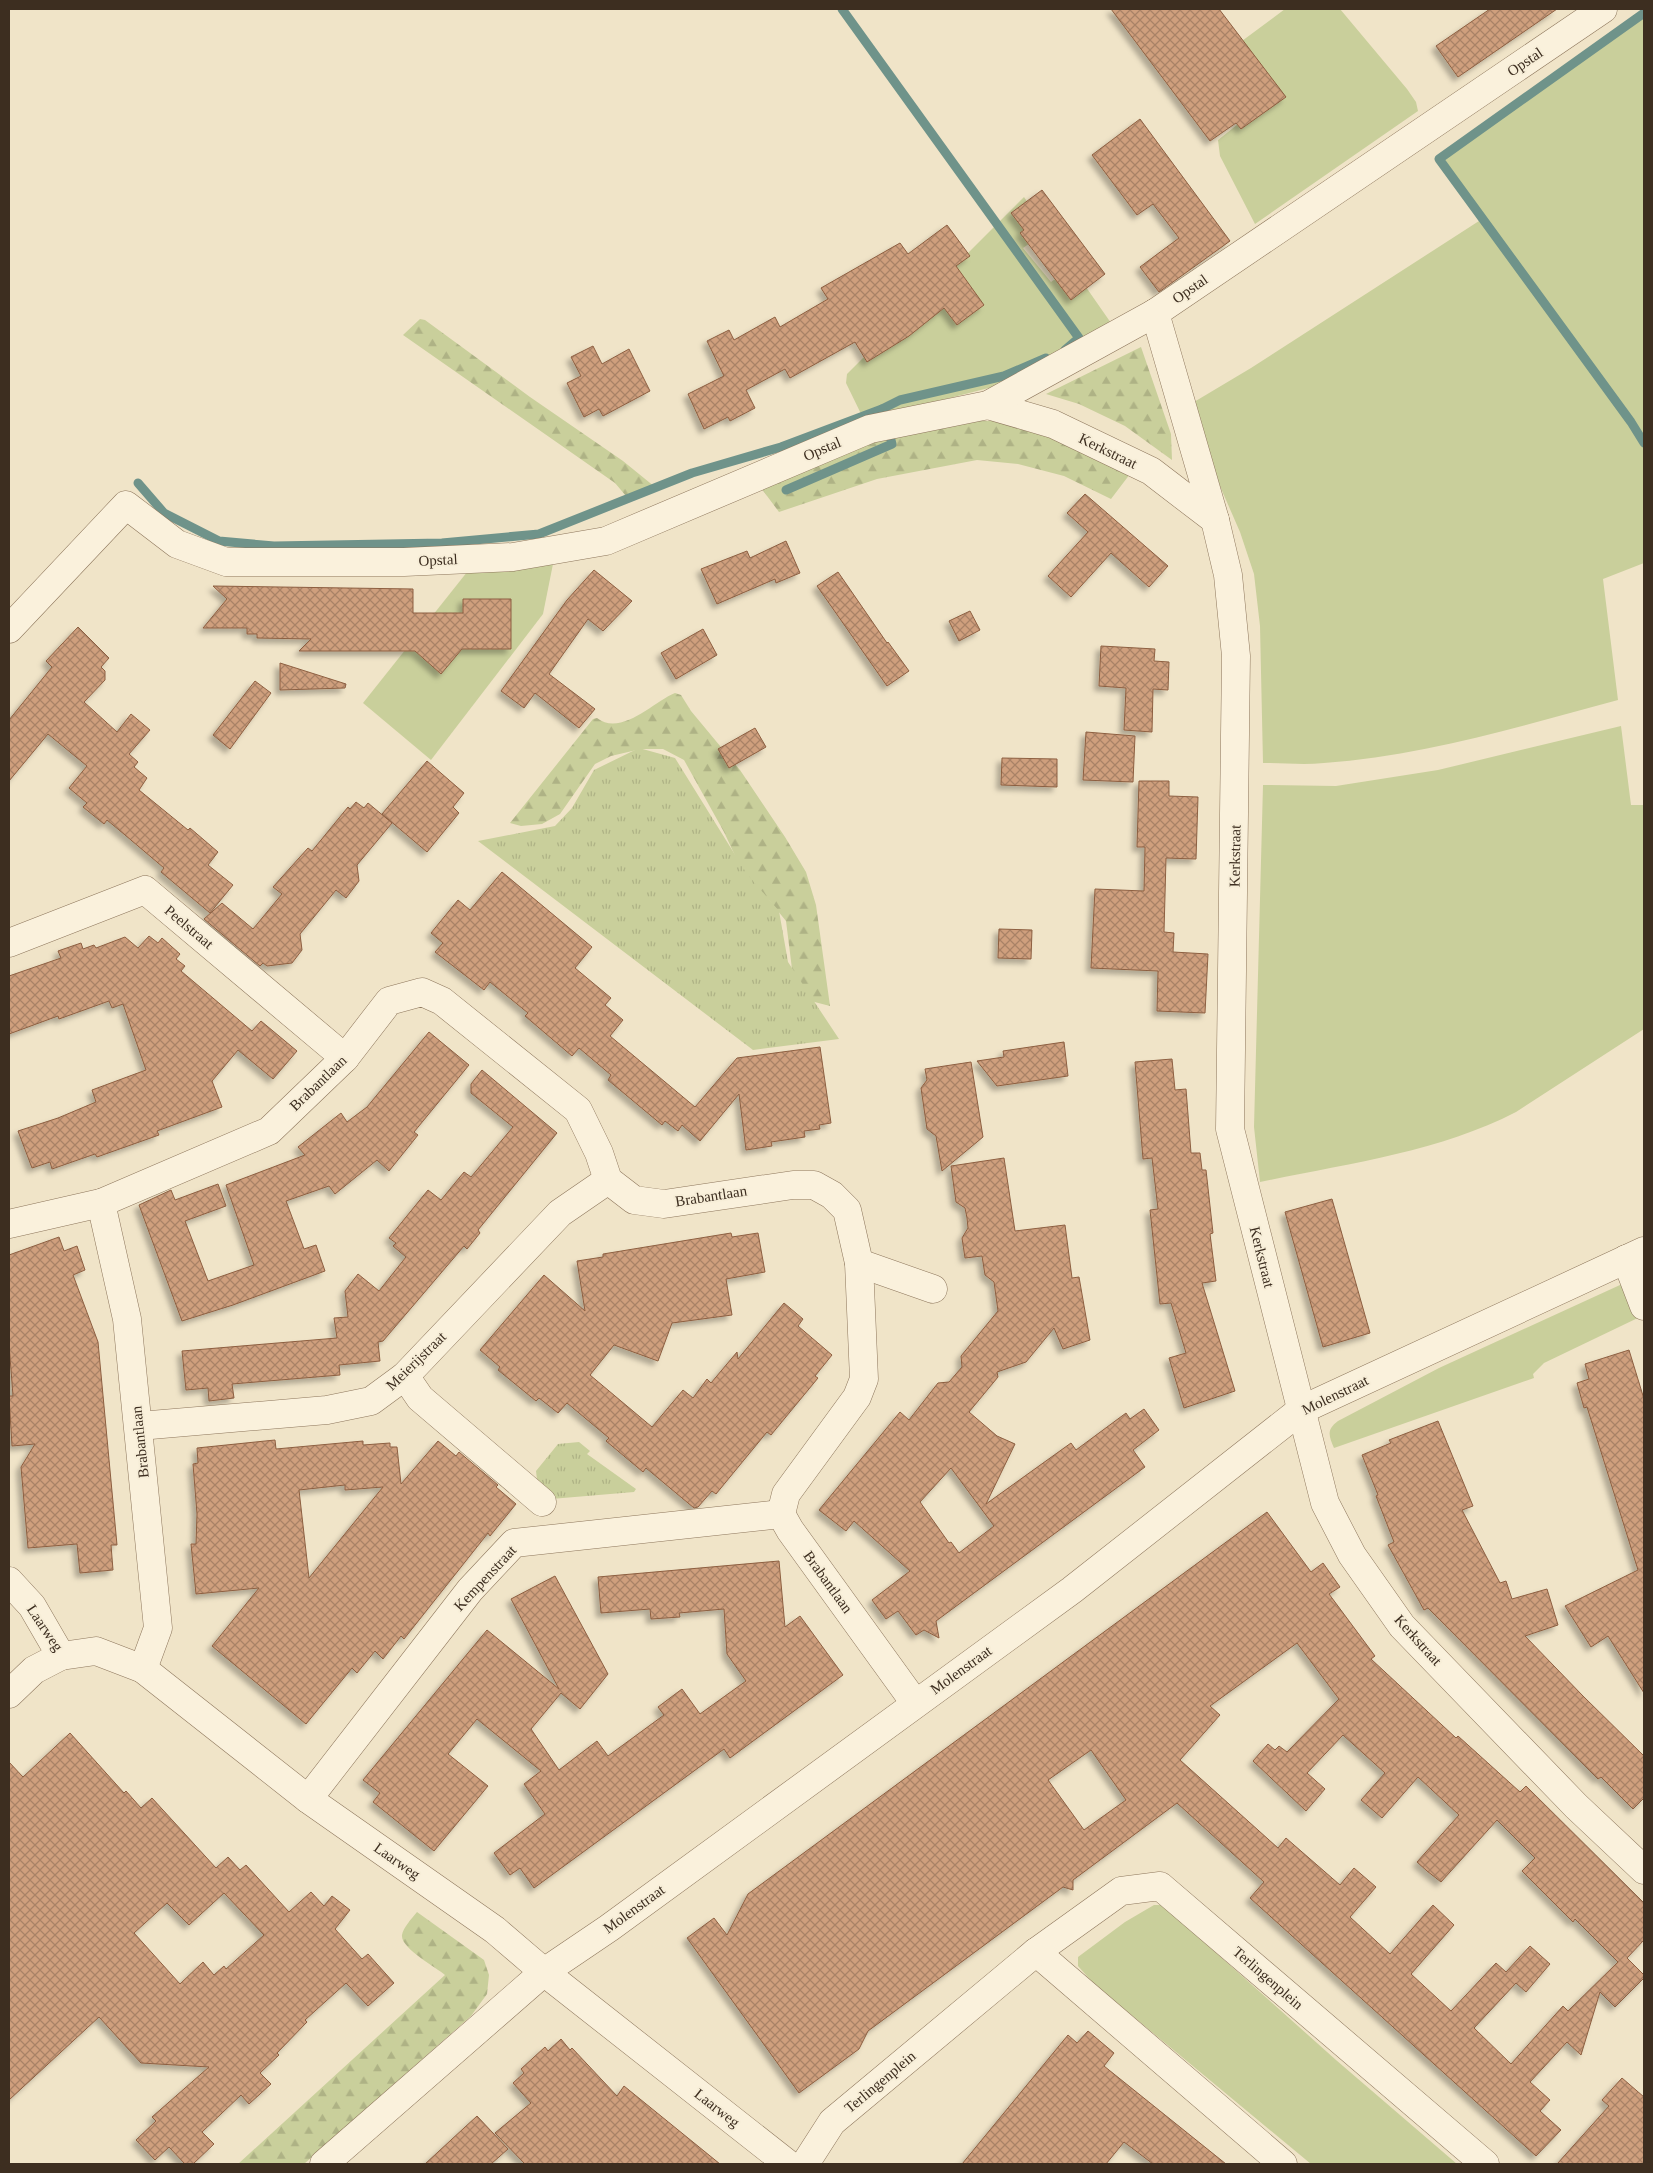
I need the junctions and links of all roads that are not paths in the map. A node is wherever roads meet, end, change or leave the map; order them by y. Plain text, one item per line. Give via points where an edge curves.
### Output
1 (1603, 9) edge
2 (1155, 313) junction
3 (988, 405) junction
4 (1215, 520) junction
5 (9, 629) edge
6 (9, 943) edge
7 (344, 1058) junction
8 (608, 1180) junction
9 (101, 1203) junction
10 (9, 1224) edge
11 (1635, 1255) edge
12 (858, 1264) junction
13 (934, 1289) dead end
14 (1644, 1306) edge
15 (405, 1376) junction
16 (1301, 1410) junction
17 (139, 1426) junction
18 (542, 1502) dead end
19 (782, 1514) junction
20 (9, 1580) edge
21 (60, 1656) junction
22 (143, 1669) junction
23 (9, 1694) edge
24 (915, 1702) junction
25 (308, 1799) junction
26 (1644, 1870) edge
27 (1036, 1952) junction
28 (544, 1972) junction
29 (324, 2164) edge
30 (788, 2164) edge
31 (806, 2164) edge
32 (1283, 2164) edge
33 (1485, 2164) edge

1 - 2 street, Opstal
2 - 3 street, Opstal
2 - 4 street, Kerkstraat
3 - 4 street, Kerkstraat via 1053,424 1151,472
3 - 5 street, Opstal via 870,429 606,541 513,557 404,562 226,562 177,544 126,505
4 - 16 street, Kerkstraat via 1228,575 1236,656 1230,1129
6 - 7 street, Peelstraat via 145,890
7 - 8 street, Brabantlaan via 389,1001 422,992 442,1001 578,1110
7 - 9 street, Brabantlaan via 269,1130
8 - 12 street, Brabantlaan via 634,1200 664,1204 725,1193 814,1185 832,1195 847,1210
8 - 15 street, Meierijstraat via 560,1213
9 - 10 street
9 - 17 street, Brabantlaan via 127,1319
11 - 14 street
11 - 16 street, Molenstraat
12 - 13 street
12 - 19 street, Brabantlaan via 864,1379 857,1397 786,1494
15 - 17 street, Meierijstraat via 371,1401 327,1410
15 - 18 street via 420,1398
16 - 24 street, Molenstraat via 1072,1590
16 - 26 street, Kerkstraat via 1325,1503 1352,1555 1402,1626 1576,1806
17 - 22 street, Brabantlaan via 158,1628
19 - 24 street, Brabantlaan via 790,1530
19 - 25 street, Kempenstraat via 514,1543 470,1590
20 - 21 street, Laarweg via 32,1606
21 - 22 street, Laarweg via 96,1651
21 - 23 street via 34,1670
22 - 25 street, Laarweg
24 - 28 street, Molenstraat via 609,1928
25 - 28 street, Laarweg via 495,1930
27 - 31 street, Terlingenplein via 832,2122
27 - 32 street
27 - 33 street, Terlingenplein via 1121,1891 1160,1886
28 - 29 street, Molenstraat
28 - 30 street, Laarweg

